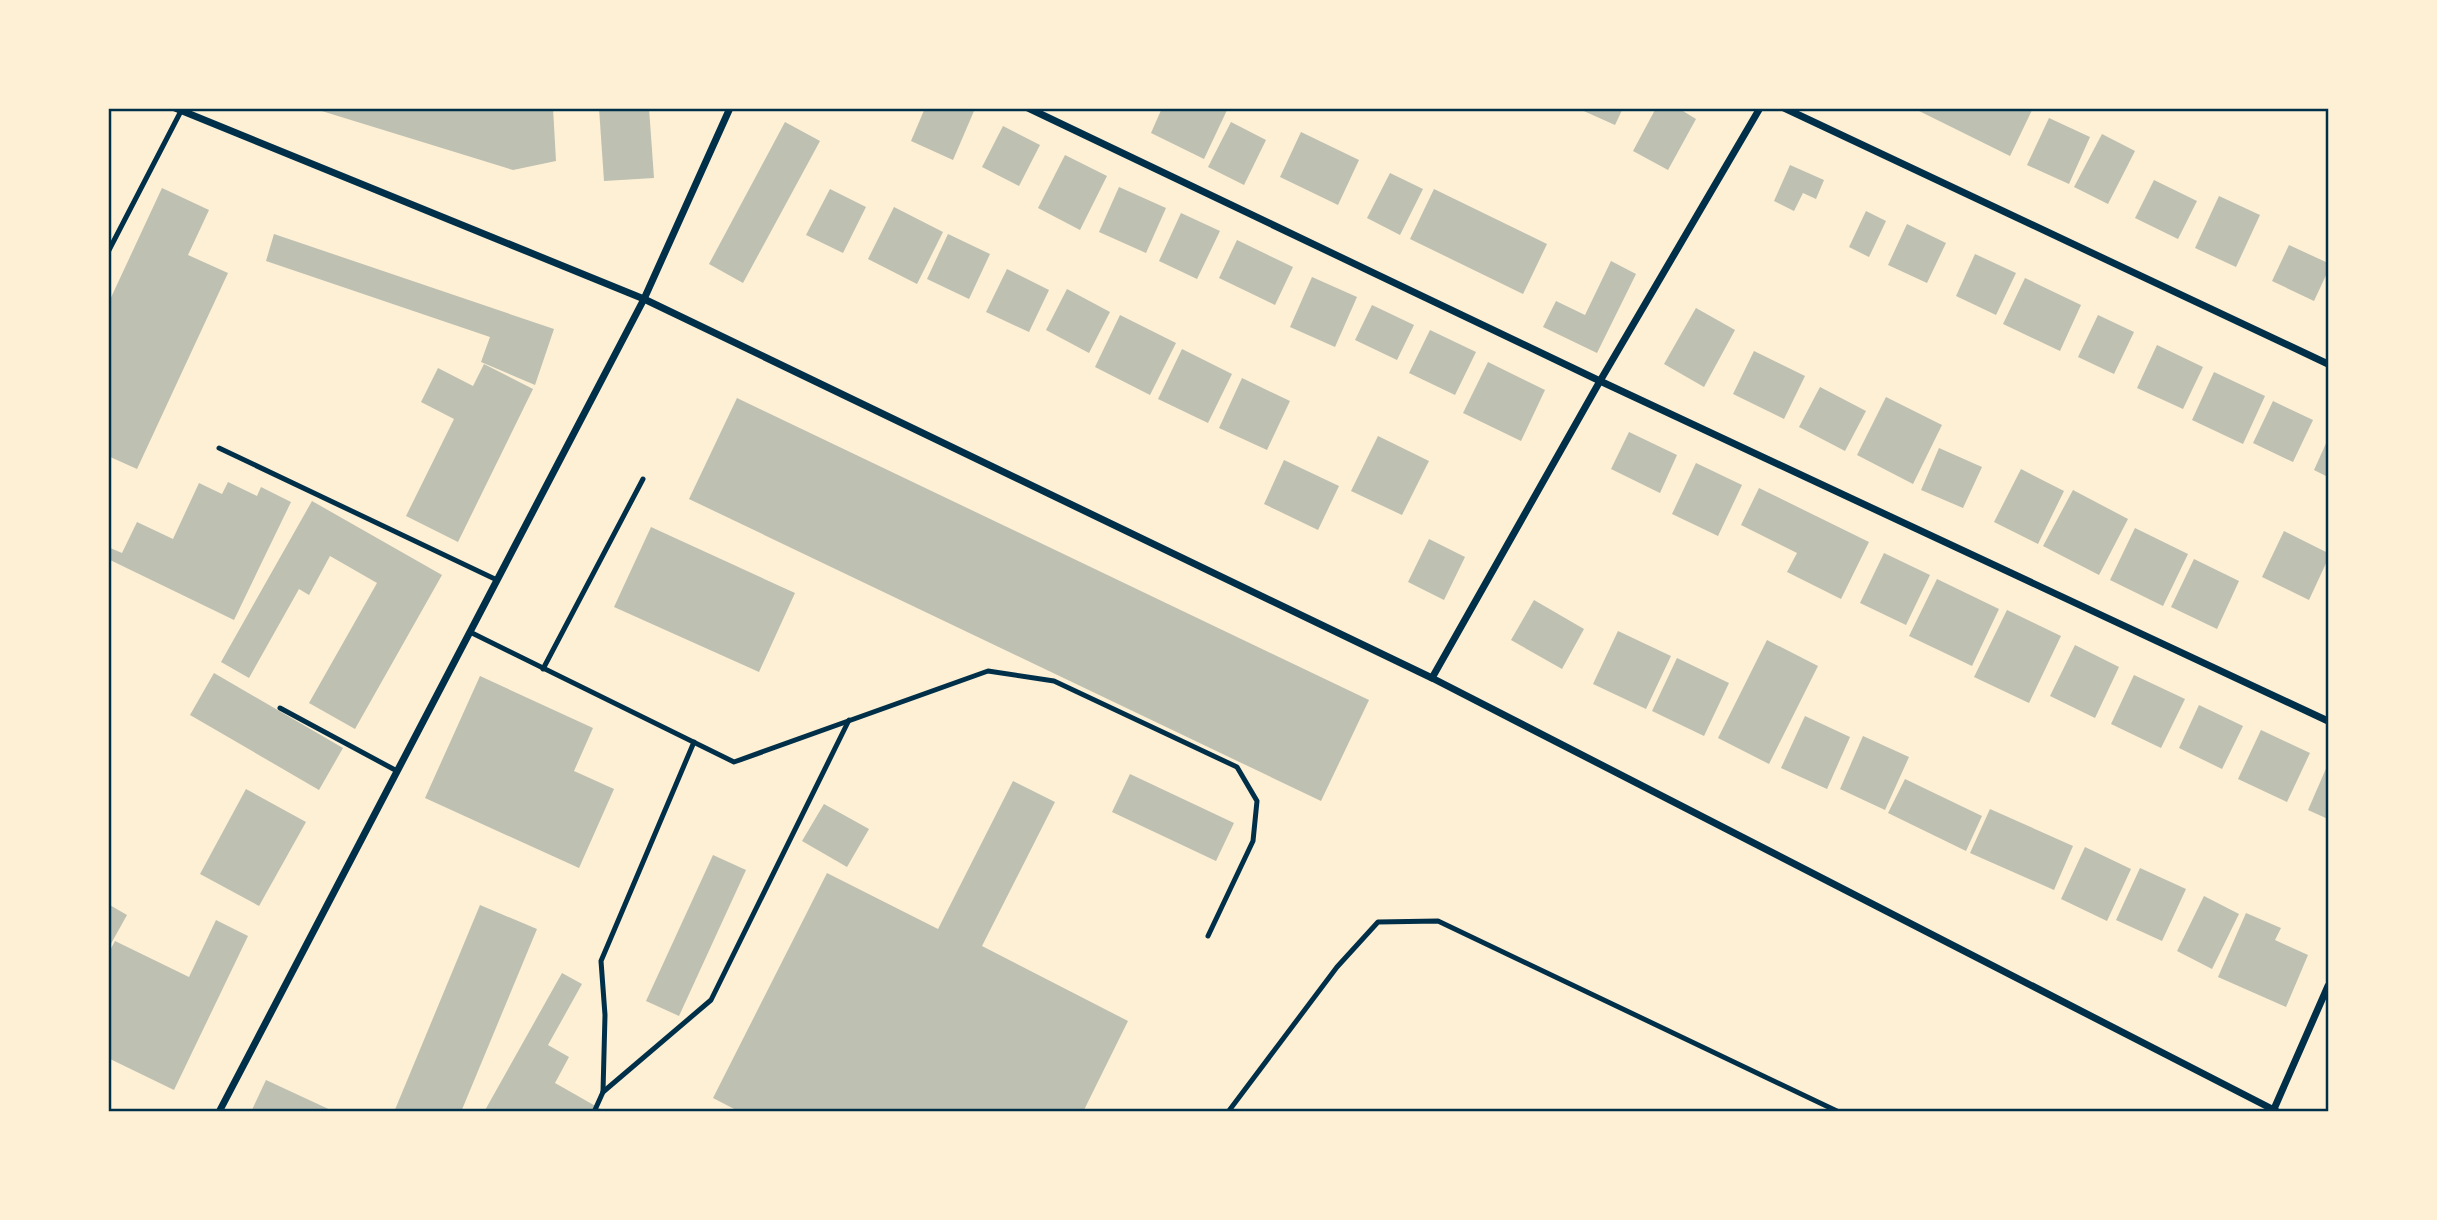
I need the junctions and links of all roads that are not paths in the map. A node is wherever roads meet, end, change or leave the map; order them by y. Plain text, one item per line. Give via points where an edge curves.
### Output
1 (730, 108) edge
2 (1028, 108) edge
3 (1760, 108) edge
4 (1784, 108) edge
5 (178, 110) edge
6 (108, 252) edge
7 (644, 299) junction
8 (2329, 364) edge
9 (1600, 381) junction
10 (219, 448) dead end
11 (643, 479) dead end
12 (497, 580) junction
13 (470, 632) junction
14 (542, 669) junction
15 (1432, 678) junction
16 (279, 708) dead end
17 (849, 720) junction
18 (2329, 721) edge
19 (694, 742) junction
20 (397, 771) junction
21 (1208, 936) dead end
22 (2329, 986) edge
23 (604, 1092) junction
24 (2276, 1110) edge
25 (219, 1111) edge
26 (594, 1111) edge
27 (1228, 1111) edge
28 (1839, 1111) edge

1 - 7 street
2 - 9 street
3 - 9 street
4 - 8 street
5 - 6 lane
5 - 7 street
7 - 12 street
7 - 15 street
9 - 15 street
9 - 18 street
10 - 12 lane
11 - 14 lane
12 - 13 street
13 - 14 lane
13 - 20 street
14 - 19 lane
15 - 24 street
16 - 20 lane
17 - 19 lane via 734,762
17 - 21 lane via 988,671 1054,681 1237,767 1257,801 1253,841
17 - 23 lane via 710,1000
19 - 23 lane via 601,961
20 - 25 street
22 - 24 street
23 - 26 lane
27 - 28 lane via 1337,967 1378,922 1437,921

